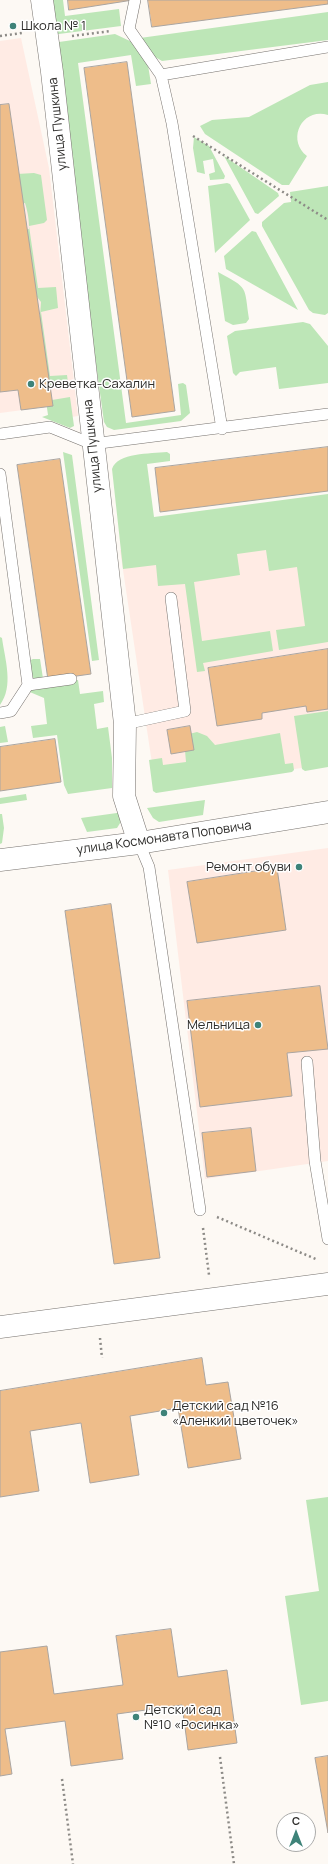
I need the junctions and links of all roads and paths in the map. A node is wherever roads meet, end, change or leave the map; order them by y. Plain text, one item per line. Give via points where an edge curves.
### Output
1 (42, 0) edge
2 (135, 0) edge
3 (129, 29) junction
4 (38, 35) junction
5 (0, 36) edge
6 (328, 47) edge
7 (161, 75) junction
8 (172, 123) junction
9 (328, 220) edge
10 (328, 414) edge
11 (222, 429) junction
12 (0, 434) edge
13 (92, 444) junction
14 (0, 474) edge
15 (171, 598) dead end
16 (71, 679) dead end
17 (28, 685) junction
18 (0, 713) edge
19 (125, 724) junction
20 (328, 812) edge
21 (139, 843) junction
22 (0, 860) edge
23 (307, 1062) dead end
24 (200, 1210) junction
25 (328, 1238) edge
26 (321, 1261) dead end
27 (328, 1284) edge
28 (212, 1298) junction
29 (0, 1327) edge
30 (220, 1757) dead end
31 (62, 1779) dead end
32 (73, 1864) edge
33 (234, 1864) edge

1 - 4 street, улица Пушкина
2 - 3 lane
3 - 4 path
3 - 7 lane
4 - 5 path
4 - 13 street, улица Пушкина
6 - 7 lane
7 - 8 lane
8 - 9 path
8 - 11 lane
10 - 11 lane
11 - 13 lane
12 - 13 lane via 50,427
13 - 19 street, улица Пушкина
14 - 17 lane
15 - 19 lane via 185,711
16 - 17 lane
17 - 18 lane via 11,711
19 - 21 street, улица Пушкина via 124,796
20 - 21 street, улица Космонавта Поповича
21 - 22 street, улица Космонавта Поповича
21 - 24 lane via 149,867
23 - 25 lane via 315,1161
24 - 26 path
24 - 28 path
27 - 28 street
28 - 29 street
30 - 33 path
31 - 32 path

